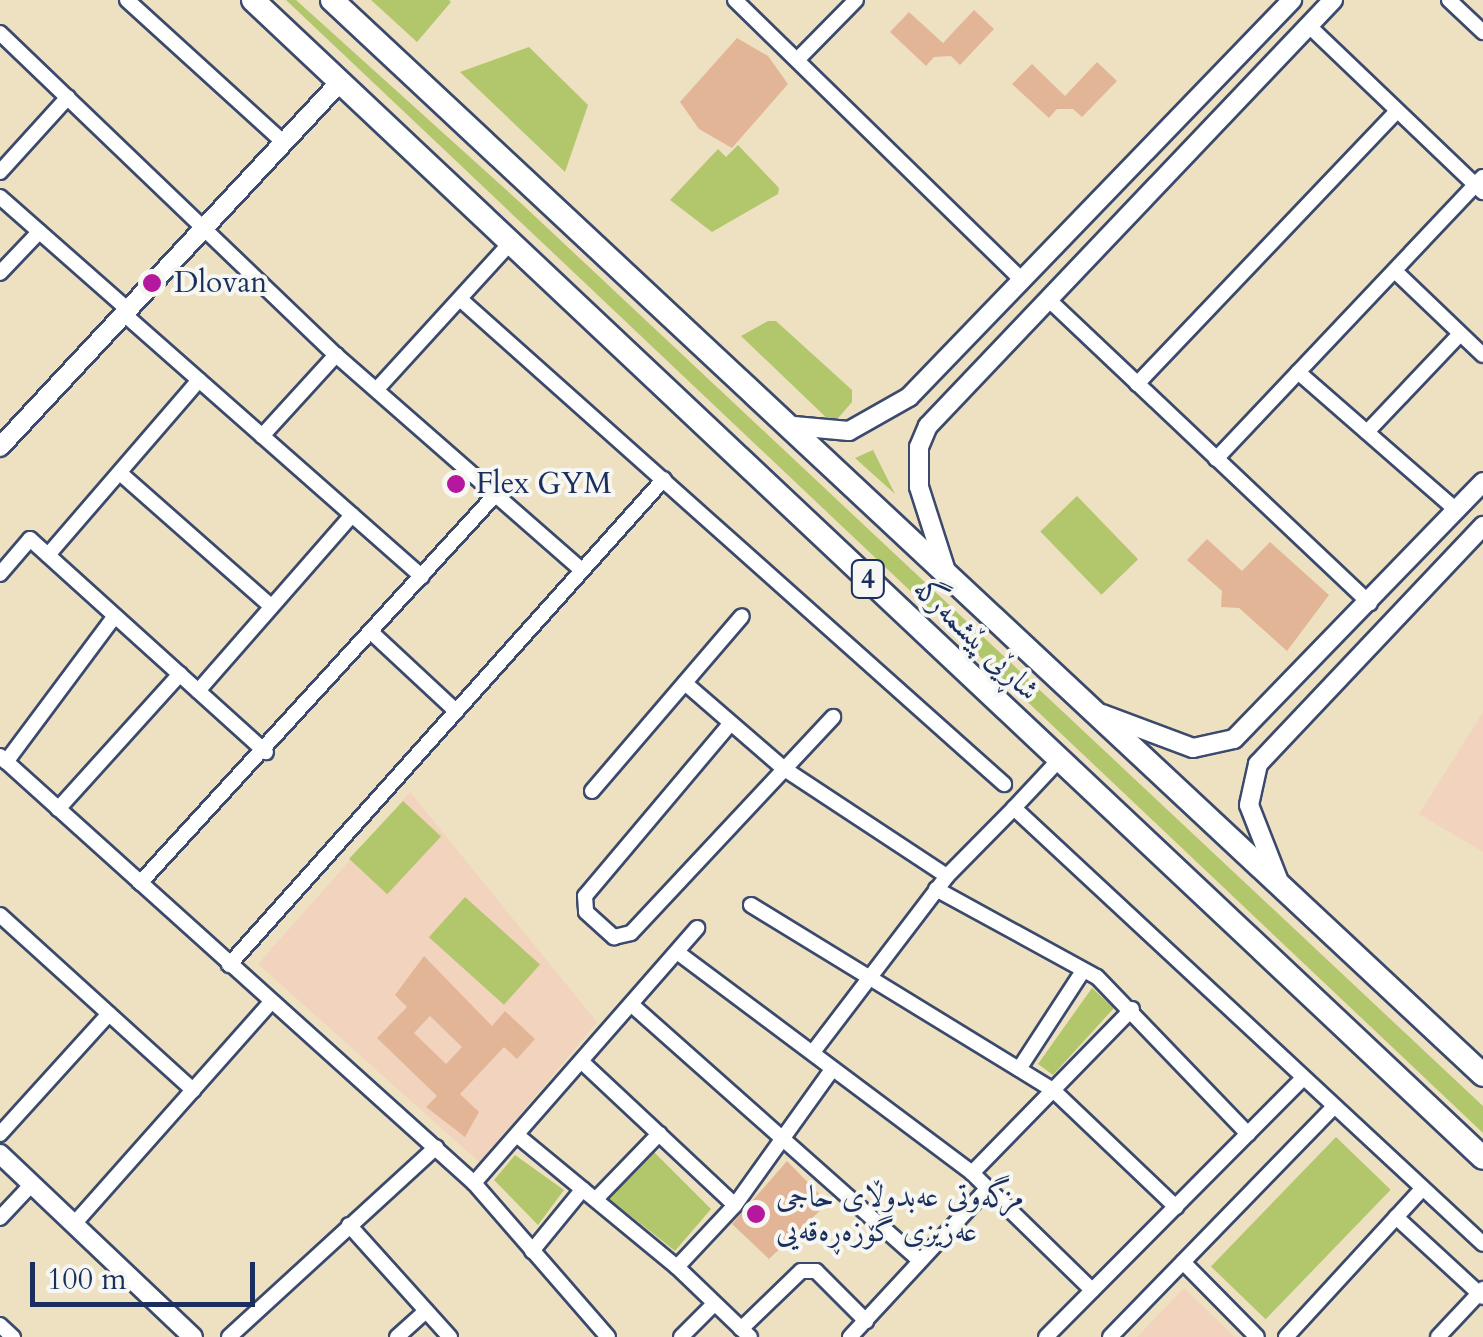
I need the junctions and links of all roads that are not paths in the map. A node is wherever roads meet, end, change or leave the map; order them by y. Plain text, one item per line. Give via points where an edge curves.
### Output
1 (127, 0) edge
2 (253, 0) edge
3 (332, 0) edge
4 (735, 0) edge
5 (856, 0) edge
6 (1292, 0) edge
7 (1332, 0) edge
8 (1449, 0) edge
9 (1308, 25) junction
10 (1483, 32) edge
11 (0, 33) edge
12 (797, 60) junction
13 (341, 81) junction
14 (68, 97) junction
15 (1188, 109) junction
16 (1397, 110) junction
17 (1210, 130) junction
18 (284, 142) junction
19 (0, 172) edge
20 (1480, 185) edge
21 (0, 197) edge
22 (205, 226) junction
23 (39, 232) junction
24 (511, 242) junction
25 (1396, 272) junction
26 (0, 273) edge
27 (1021, 278) junction
28 (460, 299) junction
29 (1048, 299) junction
30 (126, 312) junction
31 (1460, 334) junction
32 (336, 355) junction
33 (1483, 355) edge
34 (1298, 372) junction
35 (199, 380) junction
36 (1137, 384) junction
37 (377, 389) junction
38 (794, 426) junction
39 (1367, 432) junction
40 (262, 436) junction
41 (1, 443) edge
42 (1216, 459) junction
43 (120, 474) junction
44 (664, 479) junction
45 (1483, 482) edge
46 (496, 494) junction
47 (1456, 510) junction
48 (352, 515) junction
49 (1483, 526) edge
50 (48, 556) junction
51 (945, 568) junction
52 (582, 570) junction
53 (0, 574) edge
54 (422, 577) junction
55 (1370, 603) junction
56 (271, 606) junction
57 (115, 616) junction
58 (742, 616) dead end
59 (372, 633) junction
60 (1315, 660) junction
61 (180, 674) junction
62 (1337, 682) junction
63 (685, 683) junction
64 (198, 691) junction
65 (456, 711) junction
66 (1102, 714) junction
67 (833, 716) dead end
68 (730, 724) junction
69 (266, 752) junction
70 (3, 759) edge
71 (1058, 761) junction
72 (783, 768) junction
73 (1004, 784) dead end
74 (592, 791) dead end
75 (1014, 808) junction
76 (58, 809) junction
77 (947, 876) junction
78 (140, 884) junction
79 (1283, 888) junction
80 (936, 889) junction
81 (750, 905) dead end
82 (0, 915) edge
83 (696, 928) dead end
84 (677, 952) junction
85 (228, 965) junction
86 (1083, 971) junction
87 (865, 979) junction
88 (271, 1002) junction
89 (632, 1005) junction
90 (1132, 1010) junction
91 (109, 1014) junction
92 (813, 1052) junction
93 (582, 1062) junction
94 (1019, 1069) junction
95 (831, 1070) junction
96 (1483, 1076) edge
97 (1303, 1078) junction
98 (193, 1090) junction
99 (1054, 1090) junction
100 (1334, 1107) junction
101 (0, 1134) edge
102 (659, 1134) junction
103 (1248, 1134) junction
104 (518, 1136) junction
105 (781, 1138) junction
106 (436, 1147) junction
107 (0, 1154) edge
108 (1483, 1158) edge
109 (972, 1173) junction
110 (474, 1183) junction
111 (32, 1184) junction
112 (988, 1188) junction
113 (1423, 1188) junction
114 (590, 1194) junction
115 (735, 1205) junction
116 (1176, 1206) junction
117 (1396, 1217) junction
118 (0, 1218) edge
119 (74, 1224) junction
120 (350, 1225) junction
121 (1483, 1244) edge
122 (532, 1251) junction
123 (918, 1260) junction
124 (1183, 1262) junction
125 (677, 1266) junction
126 (1092, 1290) junction
127 (1482, 1293) edge
128 (714, 1304) junction
129 (426, 1310) junction
130 (866, 1321) junction
131 (0, 1325) edge
132 (745, 1333) edge
133 (14, 1337) edge
134 (193, 1337) edge
135 (229, 1337) edge
136 (397, 1337) edge
137 (450, 1337) edge
138 (608, 1337) edge
139 (681, 1337) edge
140 (850, 1337) edge
141 (1046, 1337) edge
142 (1110, 1337) edge
143 (1257, 1337) edge
144 (1286, 1337) edge
145 (1438, 1337) edge

1 - 18 street
2 - 13 highway, شاڕێی پێشمەرگە / 4
3 - 38 highway, شاڕێی پێشمەرگە / 4
4 - 12 street
5 - 12 street
6 - 15 street
7 - 9 street
8 - 10 street
9 - 16 street
9 - 17 street
11 - 14 street
12 - 27 street
13 - 18 street
13 - 24 highway, شاڕێی پێشمەرگە / 4
14 - 19 street
14 - 22 street
15 - 17 street
15 - 27 street
16 - 20 street
16 - 36 street
17 - 29 street
18 - 22 street
20 - 25 street
21 - 23 street
22 - 30 street
22 - 32 street
23 - 26 street
23 - 30 street
24 - 28 street
24 - 71 highway, شاڕێی پێشمەرگە / 4
25 - 31 street
25 - 34 street
27 - 38 street via 909,397 881,417 848,431
28 - 37 street
28 - 44 street
29 - 36 street
29 - 51 street via 932,419 921,440 919,487
30 - 35 street
30 - 41 street
31 - 33 street
31 - 39 street
32 - 37 street
32 - 40 street
34 - 39 street
34 - 42 street
35 - 40 street
35 - 43 street
36 - 42 street
37 - 46 street
38 - 51 highway, شاڕێی پێشمەرگە / 4
39 - 47 street
40 - 48 street
42 - 55 street
43 - 50 street
43 - 56 street
44 - 52 street
44 - 73 street
45 - 47 street
46 - 52 street
46 - 54 street
47 - 55 street
48 - 54 street
48 - 56 street
49 - 62 street
50 - 53 street via 30,539
50 - 57 street
51 - 66 highway, شاڕێی پێشمەرگە / 4
52 - 65 street
54 - 59 street
55 - 60 street
56 - 64 street
57 - 61 street
57 - 70 street
58 - 63 street
59 - 65 street
59 - 69 street
60 - 62 street
60 - 66 street via 1242,733 1218,747 1178,744
61 - 64 street
61 - 76 street
62 - 79 street via 1266,752 1250,785 1254,826
63 - 68 street
63 - 74 street
64 - 69 street
65 - 85 street
66 - 79 highway, شاڕێی پێشمەرگە / 4
67 - 72 street
68 - 72 street
68 - 72 street via 585,896 586,912 614,937 631,932
69 - 78 street
70 - 76 street
71 - 75 street
71 - 108 highway, شاڕێی پێشمەرگە / 4
72 - 77 street
75 - 77 street
75 - 97 street
76 - 78 street
77 - 80 street
78 - 85 street
79 - 96 highway, شاڕێی پێشمەرگە / 4
80 - 86 street
80 - 87 street
81 - 87 street
82 - 91 street
83 - 84 street
84 - 89 street
84 - 92 street
85 - 88 street
86 - 90 street
86 - 94 street
87 - 92 street
87 - 94 street
88 - 98 street
88 - 106 street
89 - 93 street
89 - 105 street
90 - 99 street
90 - 103 street
91 - 98 street
91 - 101 street
92 - 95 street
93 - 102 street
93 - 104 street
94 - 99 street
95 - 105 street
95 - 109 street
97 - 100 street
97 - 103 street
98 - 119 street
99 - 109 street
99 - 116 street
100 - 113 street
100 - 124 street
102 - 114 street
102 - 115 street
103 - 116 street
104 - 110 street
104 - 114 street
105 - 115 street
105 - 123 street
106 - 110 street
106 - 120 street
107 - 111 street
109 - 112 street
110 - 122 street
111 - 118 street
111 - 119 street
112 - 123 street
112 - 126 street
113 - 117 street
113 - 121 street
114 - 122 street
114 - 125 street
115 - 125 street
116 - 126 street
117 - 127 street
117 - 144 street
119 - 134 street
120 - 129 street
120 - 135 street
122 - 138 street
123 - 130 street
124 - 142 street
124 - 143 street
125 - 128 street
126 - 141 street
127 - 145 street
128 - 132 street
128 - 139 street
129 - 136 street
129 - 137 street
130 - 132 street via 816,1271 801,1271
130 - 140 street
131 - 133 street

